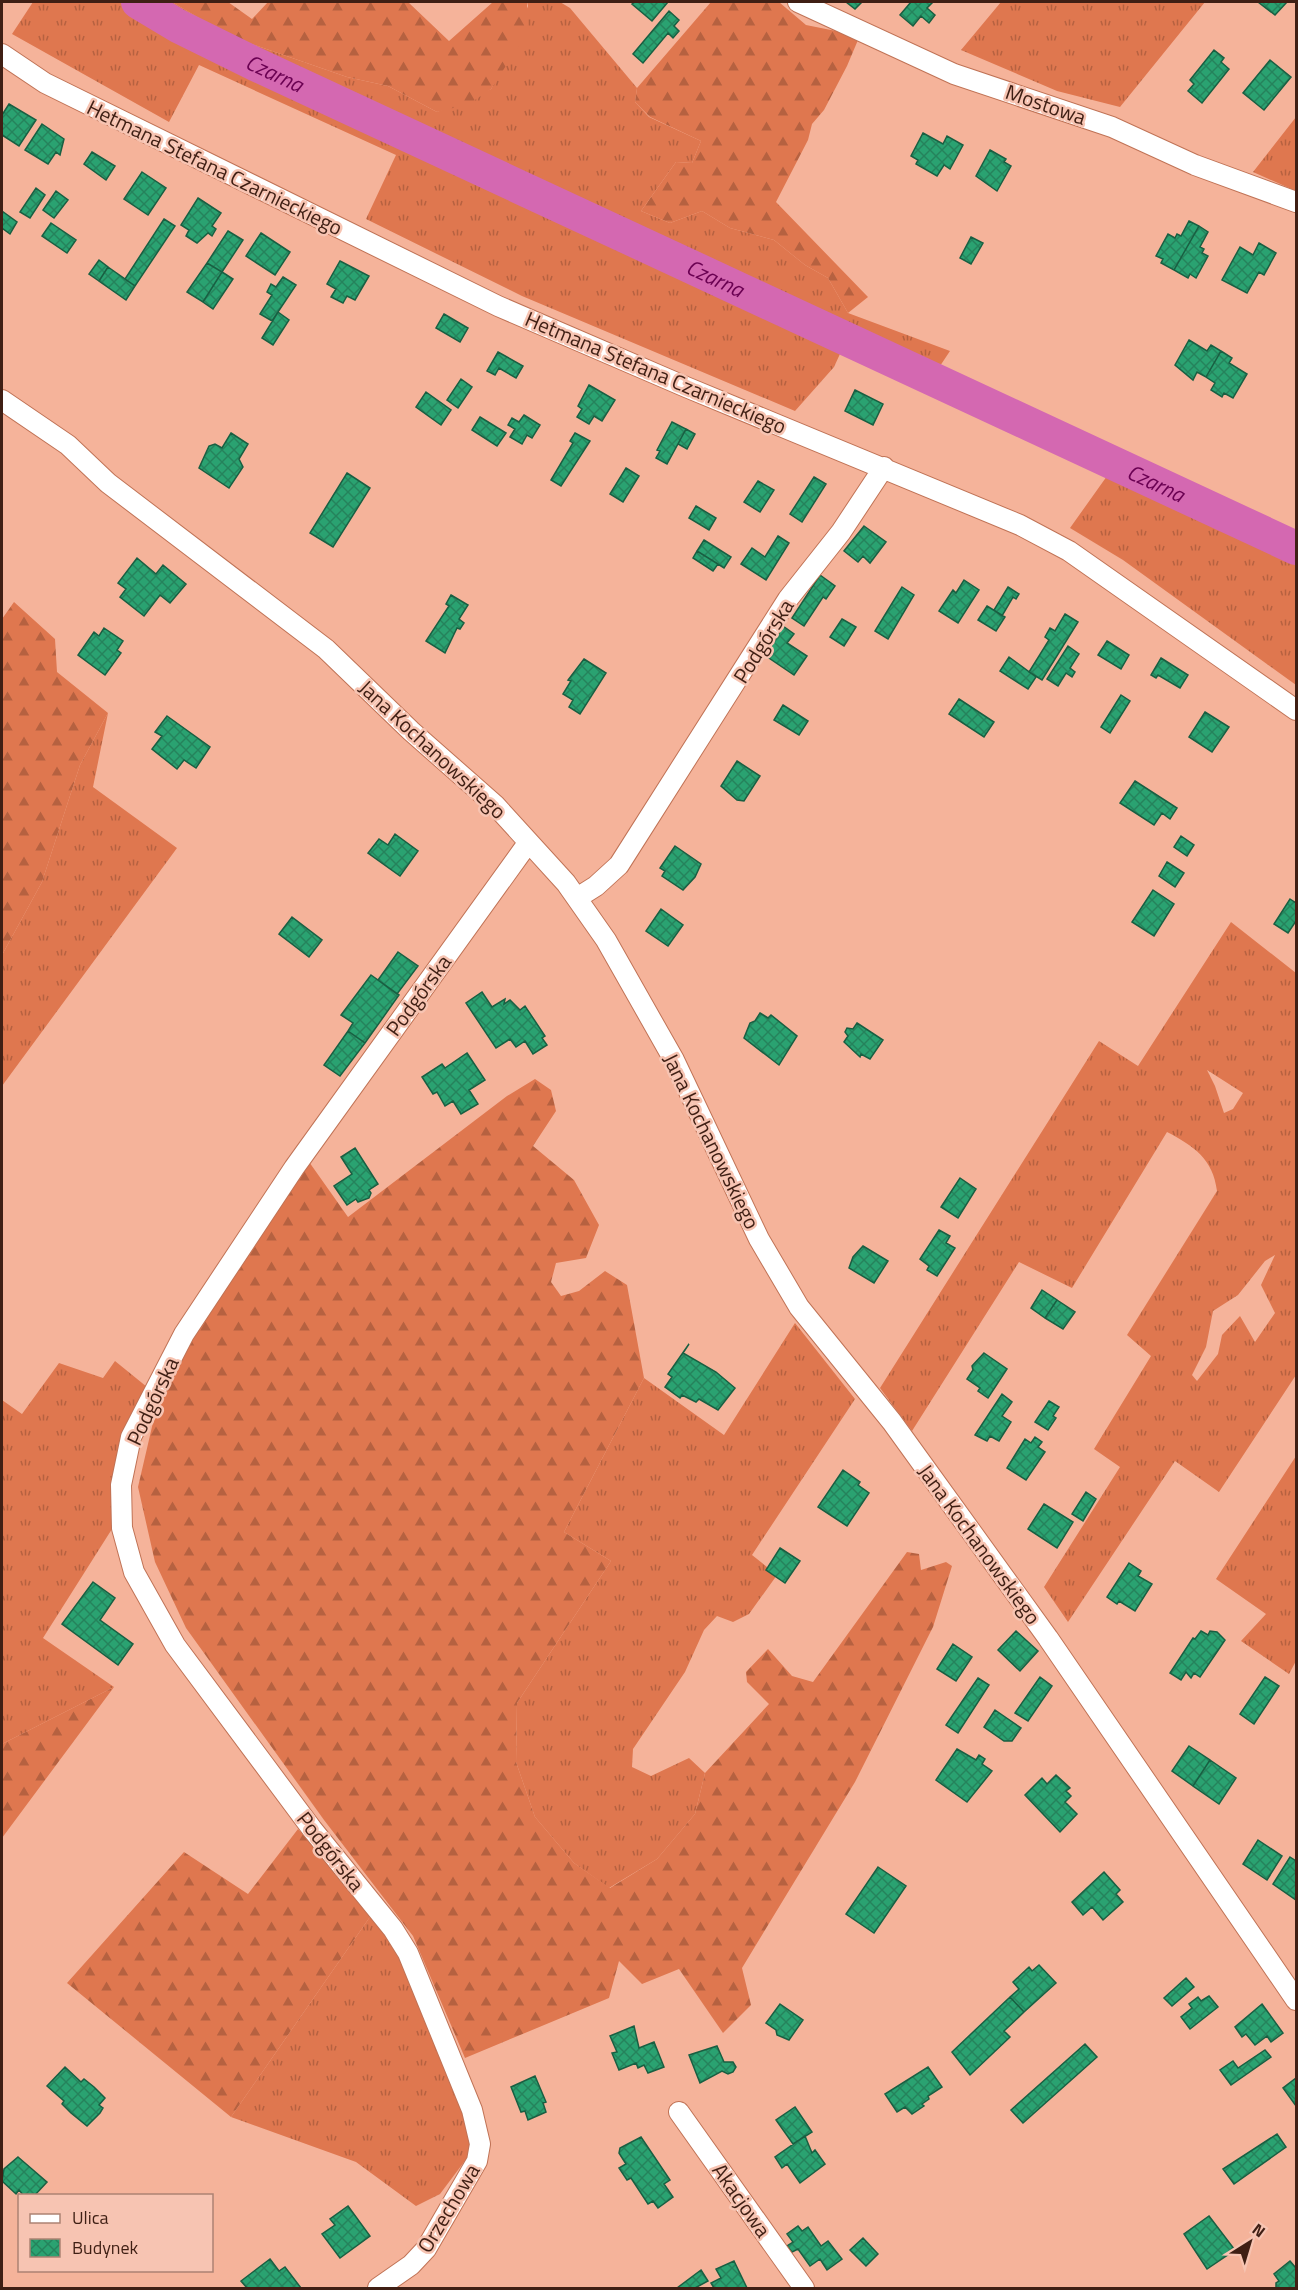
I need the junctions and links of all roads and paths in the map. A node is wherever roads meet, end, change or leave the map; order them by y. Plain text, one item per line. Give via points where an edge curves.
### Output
1 (798, 2) edge
2 (2, 54) edge
3 (1296, 202) edge
4 (2, 400) edge
5 (884, 467) junction
6 (1296, 710) edge
7 (528, 843) junction
8 (577, 898) junction
9 (1296, 2000) edge
10 (679, 2112) dead end
11 (480, 2144) joint
12 (378, 2289) edge
13 (804, 2289) edge

1 - 3 street, Mostowa via 954,74 1112,127 1195,165
2 - 5 street, Hetmana Stefana Czarnieckiego via 45,83 498,306
4 - 7 street, Jana Kochanowskiego via 68,445 108,483 326,649 495,805
5 - 6 street, Hetmana Stefana Czarnieckiego via 1020,525 1069,551
5 - 8 street, Podgórska via 841,532 788,599 619,864
7 - 8 street, Jana Kochanowskiego
7 - 11 street, Podgórska via 294,1168 201,1307 131,1437 121,1485 122,1528 134,1572 175,1645 408,1953 472,2110
8 - 9 street, Jana Kochanowskiego via 606,940 674,1060 759,1239 799,1307 892,1422 1048,1638
10 - 13 street, Akacjowa
11 - 12 street, Orzechowa via 477,2161 426,2248 411,2265

